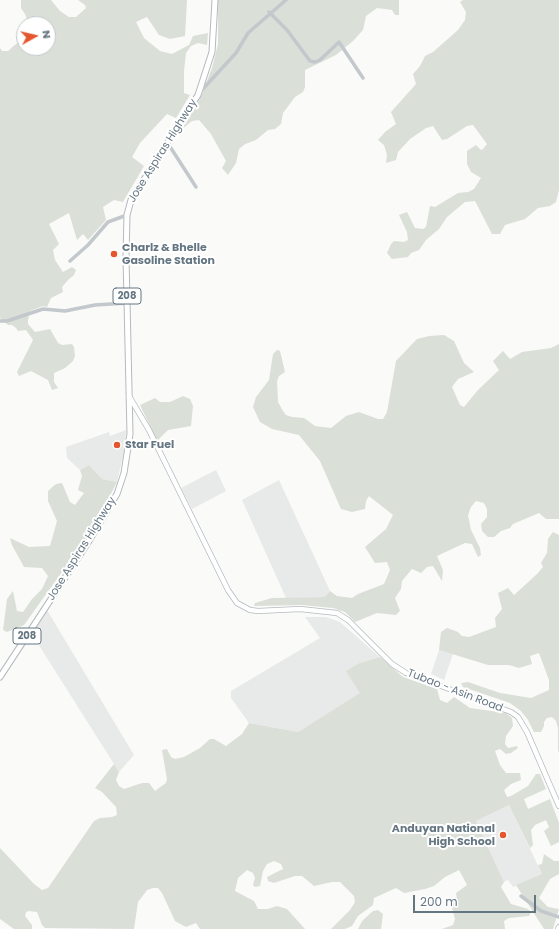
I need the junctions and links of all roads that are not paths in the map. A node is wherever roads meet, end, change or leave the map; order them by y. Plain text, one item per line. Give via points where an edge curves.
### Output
1 (215, 0) edge
2 (286, 0) edge
3 (269, 12) junction
4 (363, 78) dead end
5 (198, 95) junction
6 (167, 142) junction
7 (196, 187) dead end
8 (127, 215) junction
9 (70, 261) dead end
10 (127, 303) junction
11 (0, 321) edge
12 (129, 396) junction
13 (1, 675) edge
14 (559, 806) edge
15 (522, 896) dead end
16 (559, 917) edge

1 - 5 main road, Jose Aspiras Highway / 208 via 212,52
2 - 3 street
3 - 4 street via 287,30 310,61 320,60 339,42
3 - 5 street via 248,33 236,53
5 - 6 main road, Jose Aspiras Highway / 208
6 - 7 street
6 - 8 main road, Jose Aspiras Highway / 208 via 131,200
8 - 9 street via 108,222
8 - 10 main road, Jose Aspiras Highway / 208
10 - 11 street via 70,310 43,309
10 - 12 main road, Jose Aspiras Highway / 208
12 - 13 main road, Jose Aspiras Highway / 208 via 129,452 116,494 90,541
12 - 14 main road, Tubao - Asin Road via 149,430 228,590 237,603 258,611 300,609 337,613 348,620 392,664 406,673 511,712 518,717 527,732
15 - 16 street via 541,911

